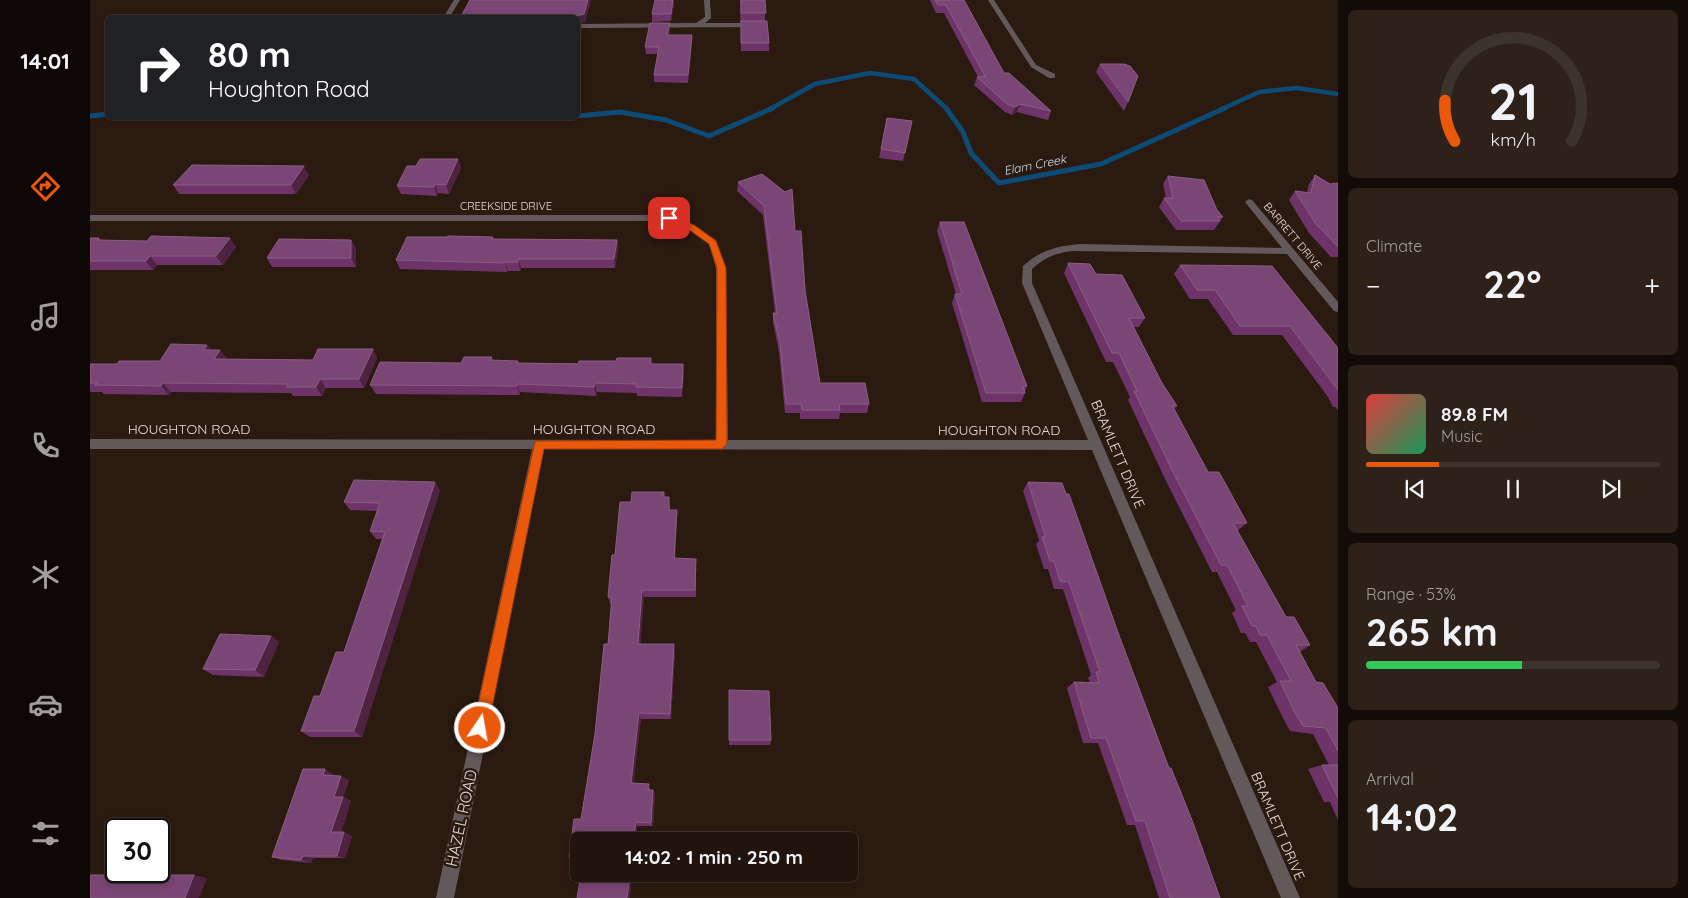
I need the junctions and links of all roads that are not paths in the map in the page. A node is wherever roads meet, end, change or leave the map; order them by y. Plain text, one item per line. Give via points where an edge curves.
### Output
1 (457, 0) edge
2 (707, 0) edge
3 (991, 0) edge
4 (448, 15) edge
5 (698, 25) junction
6 (767, 25) edge
7 (580, 26) edge
8 (1052, 76) dead end
9 (1249, 202) dead end
10 (90, 218) edge
11 (1289, 251) junction
12 (1338, 309) edge
13 (90, 444) edge
14 (539, 444) junction
15 (722, 444) junction
16 (1097, 445) junction
17 (445, 898) edge
18 (1291, 898) edge

1 - 4 street
2 - 5 street via 708,18
3 - 8 street via 1033,66
5 - 6 street
5 - 7 street
9 - 11 street, BARRETT DRIVE
10 - 15 street, CREEKSIDE DRIVE via 669,218 691,227 713,242 721,268
11 - 12 street, BARRETT DRIVE
11 - 16 street, BRAMLETT DRIVE via 1080,247 1057,249 1038,257 1027,268 1027,283
13 - 14 street, HOUGHTON ROAD
14 - 15 street, HOUGHTON ROAD
14 - 17 street, HAZEL ROAD
15 - 16 street, HOUGHTON ROAD
16 - 18 street, BRAMLETT DRIVE

